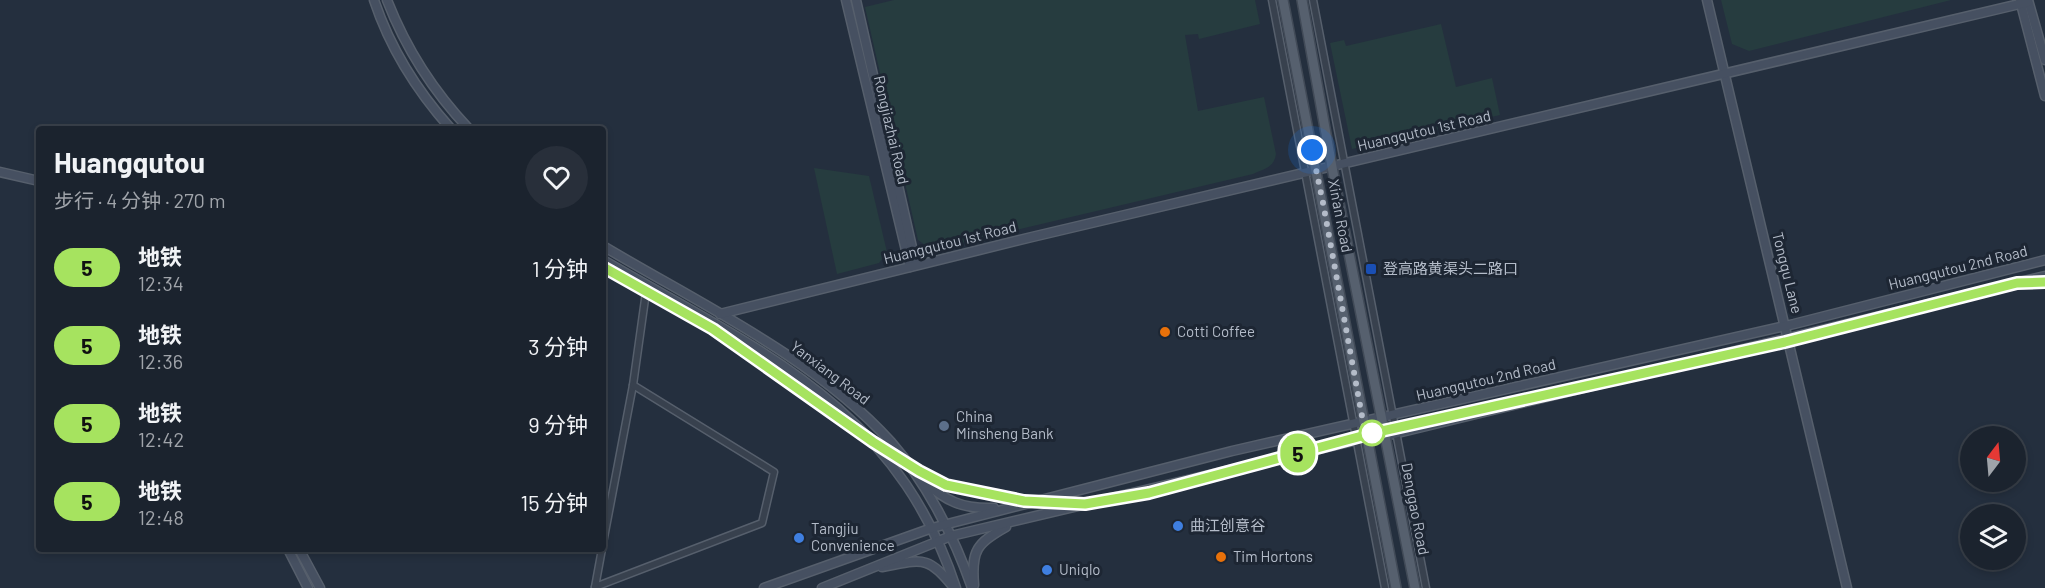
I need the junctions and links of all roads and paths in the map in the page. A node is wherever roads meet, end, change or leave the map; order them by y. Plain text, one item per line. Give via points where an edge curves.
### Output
1 (374, 0) edge
2 (387, 0) edge
3 (846, 0) edge
4 (856, 0) edge
5 (1272, 0) edge
6 (1283, 0) edge
7 (1302, 0) edge
8 (1313, 0) edge
9 (1707, 0) edge
10 (2024, 1) edge
11 (2045, 60) edge
12 (1725, 74) junction
13 (2045, 96) edge
14 (449, 126) edge
15 (464, 126) edge
16 (1345, 164) junction
17 (1332, 167) junction
18 (1316, 171) junction
19 (0, 172) edge
20 (1305, 174) junction
21 (36, 180) edge
22 (606, 248) edge
23 (2045, 260) edge
24 (606, 262) edge
25 (913, 266) junction
26 (2045, 276) edge
27 (647, 285) junction
28 (720, 314) junction
29 (1786, 326) junction
30 (1789, 338) junction
31 (633, 385) junction
32 (1392, 414) junction
33 (1382, 417) junction
34 (1363, 421) junction
35 (1353, 423) junction
36 (1396, 433) junction
37 (1385, 436) junction
38 (1361, 439) junction
39 (911, 470) junction
40 (1009, 508) junction
41 (1018, 521) junction
42 (945, 525) junction
43 (606, 527) edge
44 (932, 528) junction
45 (951, 536) junction
46 (938, 541) junction
47 (290, 552) edge
48 (301, 552) edge
49 (601, 552) edge
50 (873, 568) junction
51 (595, 587) edge
52 (308, 588) edge
53 (320, 588) edge
54 (764, 588) edge
55 (822, 588) edge
56 (955, 588) edge
57 (973, 588) edge
58 (1385, 588) edge
59 (1396, 588) edge
60 (1415, 588) edge
61 (1426, 588) edge
62 (1847, 588) edge

1 - 14 main road via 402,63
2 - 15 main road via 417,63
3 - 25 main road, Rongjiazhai Road
4 - 25 main road, Rongjiazhai Road
5 - 20 street
6 - 18 main road, Xin'an Road
7 - 17 main road, Xin'an Road
8 - 16 street
9 - 12 main road, Tongqu Lane
10 - 11 main road
10 - 12 main road, Huangqutou 1st Road
10 - 13 main road
12 - 16 main road, Huangqutou 1st Road
12 - 29 main road, Tongqu Lane
16 - 17 main road, Huangqutou 1st Road
16 - 32 street
17 - 18 main road, Huangqutou 1st Road
17 - 33 main road, Xin'an Road
18 - 20 main road, Huangqutou 1st Road
18 - 34 main road, Xin'an Road
19 - 21 main road
20 - 25 main road, Huangqutou 1st Road
20 - 35 street
22 - 28 main road, Yanxiang Road
23 - 29 main road, Huangqutou 2nd Road
24 - 27 main road, Yanxiang Road
25 - 28 main road, Huangqutou 1st Road
26 - 30 main road, Huangqutou 2nd Road
27 - 31 street
27 - 44 main road, Yanxiang Road via 749,344 838,408 889,460
28 - 39 main road, Yanxiang Road via 839,394 889,441
29 - 30 main road, Tongqu Lane
29 - 32 main road, Huangqutou 2nd Road
30 - 36 main road, Huangqutou 2nd Road
30 - 62 main road, Tongqu Lane
31 - 43 street
31 - 51 street via 774,472 762,523
32 - 33 main road, Huangqutou 2nd Road
32 - 36 street
33 - 34 main road, Huangqutou 2nd Road
33 - 37 main road, Xin'an Road
34 - 35 main road, Huangqutou 2nd Road
34 - 38 main road, Xin'an Road
35 - 38 street
35 - 40 main road, Huangqutou 2nd Road
36 - 37 main road, Huangqutou 2nd Road
36 - 61 street
37 - 38 main road, Huangqutou 2nd Road
37 - 60 main road, Denggao Road
38 - 41 main road, Huangqutou 2nd Road
38 - 58 street
38 - 59 main road
39 - 40 main road via 950,501 974,508
39 - 42 main road, Yanxiang Road
40 - 42 main road, Huangqutou 2nd Road
41 - 45 main road, Huangqutou 2nd Road
41 - 57 main road via 985,538 979,546 972,563
42 - 44 main road, Huangqutou 2nd Road
42 - 45 main road, Yanxiang Road
44 - 46 main road, Yanxiang Road
44 - 54 main road, Huangqutou 2nd Road
45 - 46 main road, Huangqutou 2nd Road
45 - 57 main road, Yanxiang Road
46 - 50 main road, Huangqutou 2nd Road
46 - 56 main road, Yanxiang Road
47 - 52 main road
48 - 53 main road
49 - 51 street
50 - 55 main road
50 - 56 main road via 925,562 936,567

